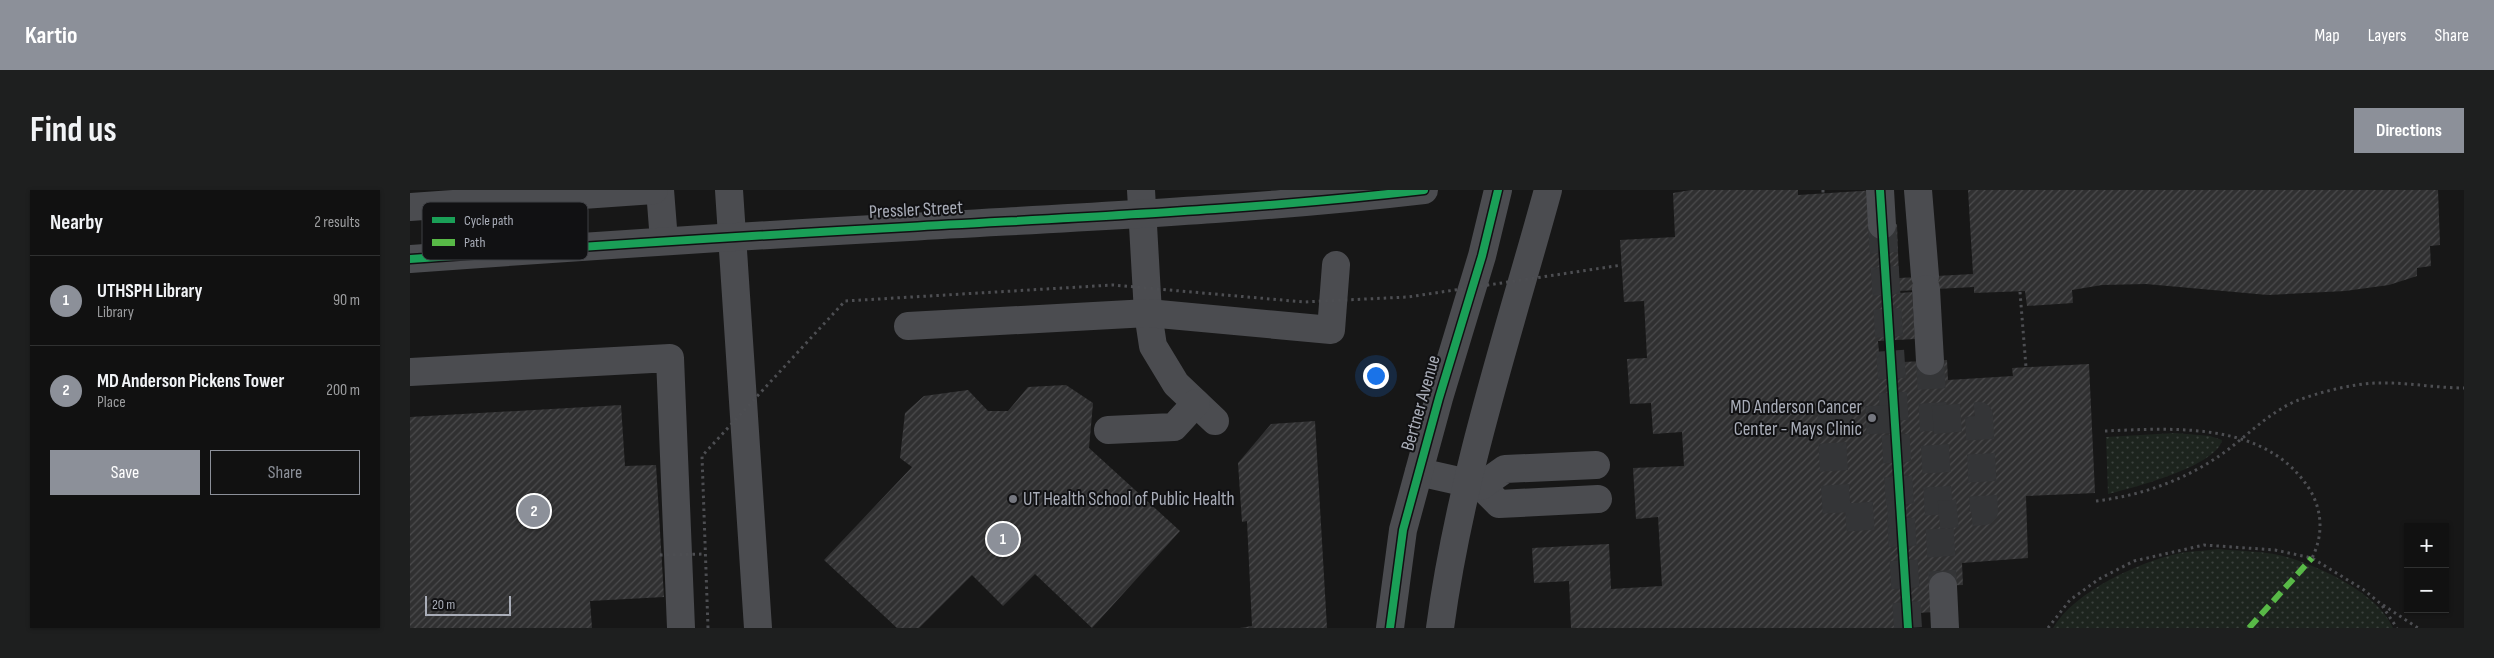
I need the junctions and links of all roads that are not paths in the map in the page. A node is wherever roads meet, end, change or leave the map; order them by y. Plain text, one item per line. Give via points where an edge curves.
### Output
1 (654, 190) edge
2 (660, 190) edge
3 (729, 190) edge
4 (1424, 190) edge
5 (1498, 190) edge
6 (1548, 190) edge
7 (1880, 190) edge
8 (1918, 190) edge
9 (482, 202) edge
10 (1142, 202) edge
11 (1882, 225) tunnel mouth
12 (733, 236) junction
13 (664, 241) junction
14 (588, 246) edge
15 (1336, 265) dead end
16 (1148, 313) junction
17 (908, 326) dead end
18 (1930, 361) tunnel mouth
19 (410, 372) edge
20 (1108, 430) dead end
21 (1596, 465) dead end
22 (1419, 472) junction
23 (1474, 485) junction
24 (1598, 499) dead end
25 (1943, 586) tunnel mouth
26 (681, 628) edge
27 (758, 628) edge
28 (1390, 628) edge
29 (1440, 628) edge
30 (1945, 628) edge

1 - 9 street
2 - 13 street
3 - 12 street
4 - 10 street, Pressler Street via 1355,198
5 - 22 street, Bertner Avenue
6 - 23 street via 1484,414
7 - 11 street
8 - 18 street
10 - 12 street, Pressler Street
10 - 16 street
12 - 13 street, Pressler Street
12 - 27 street
13 - 14 street, Pressler Street
15 - 16 street via 1331,330
16 - 17 street
16 - 20 street via 1153,346 1163,365 1176,384 1206,412 1174,427
19 - 26 street via 670,358
21 - 23 street via 1505,469
22 - 23 street, Bertner Avenue
22 - 28 street, Bertner Avenue via 1403,530
23 - 24 street via 1500,504
23 - 29 street via 1448,570
25 - 30 street

